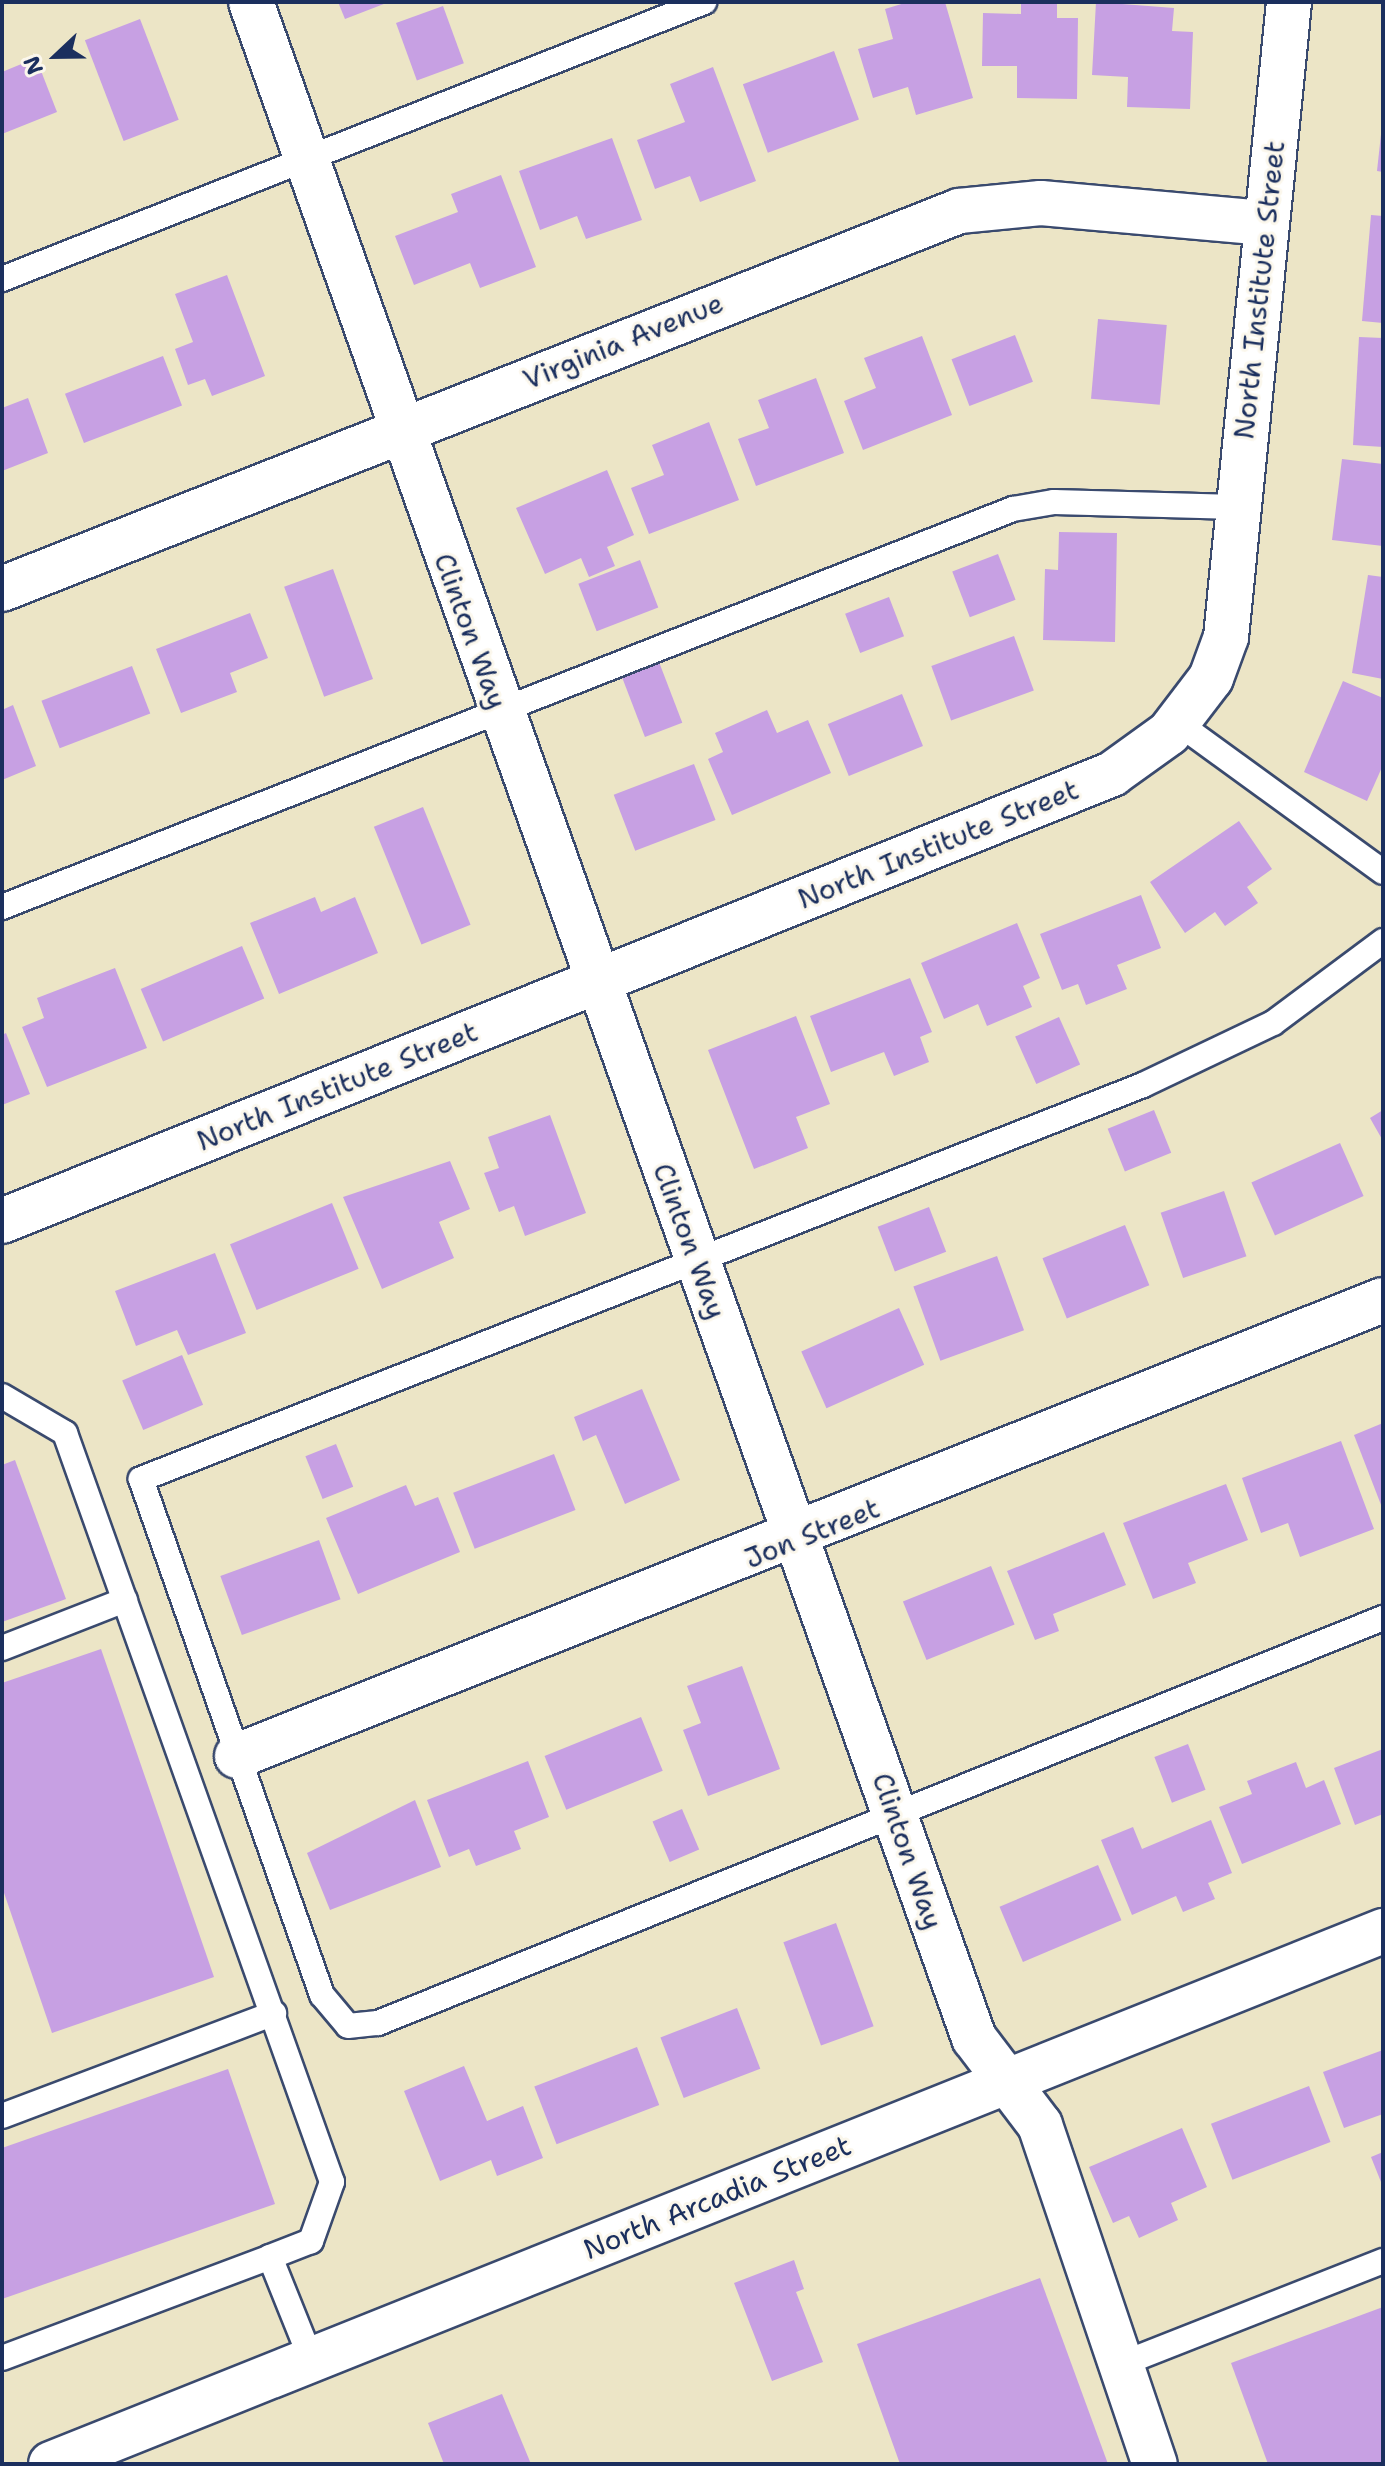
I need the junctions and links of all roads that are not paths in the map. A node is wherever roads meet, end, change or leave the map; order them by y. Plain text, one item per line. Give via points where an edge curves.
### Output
1 (251, 2) edge
2 (704, 2) edge
3 (1289, 2) edge
4 (304, 156) junction
5 (1266, 223) junction
6 (2, 279) edge
7 (400, 431) junction
8 (1237, 507) junction
9 (2, 589) edge
10 (500, 710) junction
11 (1178, 723) junction
12 (1383, 872) edge
13 (2, 907) edge
14 (1383, 941) edge
15 (597, 982) junction
16 (2, 1221) edge
17 (698, 1262) junction
18 (1383, 1300) edge
19 (2, 1396) edge
20 (798, 1539) junction
21 (125, 1600) junction
22 (1383, 1618) edge
23 (2, 1648) edge
24 (237, 1756) junction
25 (896, 1817) junction
26 (1383, 1931) edge
27 (274, 2013) junction
28 (1007, 2081) junction
29 (2, 2116) edge
30 (270, 2257) junction
31 (1383, 2261) edge
32 (2, 2358) edge
33 (311, 2359) junction
34 (1119, 2365) junction
35 (51, 2464) edge
36 (1155, 2464) edge

1 - 4 street, Clinton Way
2 - 4 lane
3 - 5 street, North Institute Street
4 - 6 lane
4 - 7 street, Clinton Way
5 - 7 street, Virginia Avenue via 1041,203 959,211
5 - 8 street, North Institute Street
7 - 9 street, Virginia Avenue
7 - 10 street, Clinton Way
8 - 10 lane via 1054,502 1013,509
8 - 11 street, North Institute Street via 1226,637 1211,678
10 - 13 lane
10 - 15 street, Clinton Way
11 - 12 lane
11 - 15 street, North Institute Street via 1112,774
14 - 17 lane via 1273,1023 1143,1085
15 - 16 street, North Institute Street
15 - 17 street, Clinton Way
17 - 20 street, Clinton Way
17 - 24 lane via 141,1479
18 - 20 street, Jon Street
19 - 21 lane via 65,1433
20 - 24 street, Jon Street
20 - 25 street, Clinton Way
21 - 23 lane
21 - 27 lane
22 - 25 lane
24 - 25 lane via 322,1995 348,2026 378,2023
25 - 28 street, Clinton Way via 977,2046
26 - 28 street, North Arcadia Street
27 - 29 lane
27 - 30 lane via 332,2182 311,2241
28 - 33 street, North Arcadia Street
28 - 34 street, Clinton Way via 1040,2125
30 - 32 lane
30 - 33 lane
31 - 34 lane
33 - 35 street, North Arcadia Street
34 - 36 street, Clinton Way

